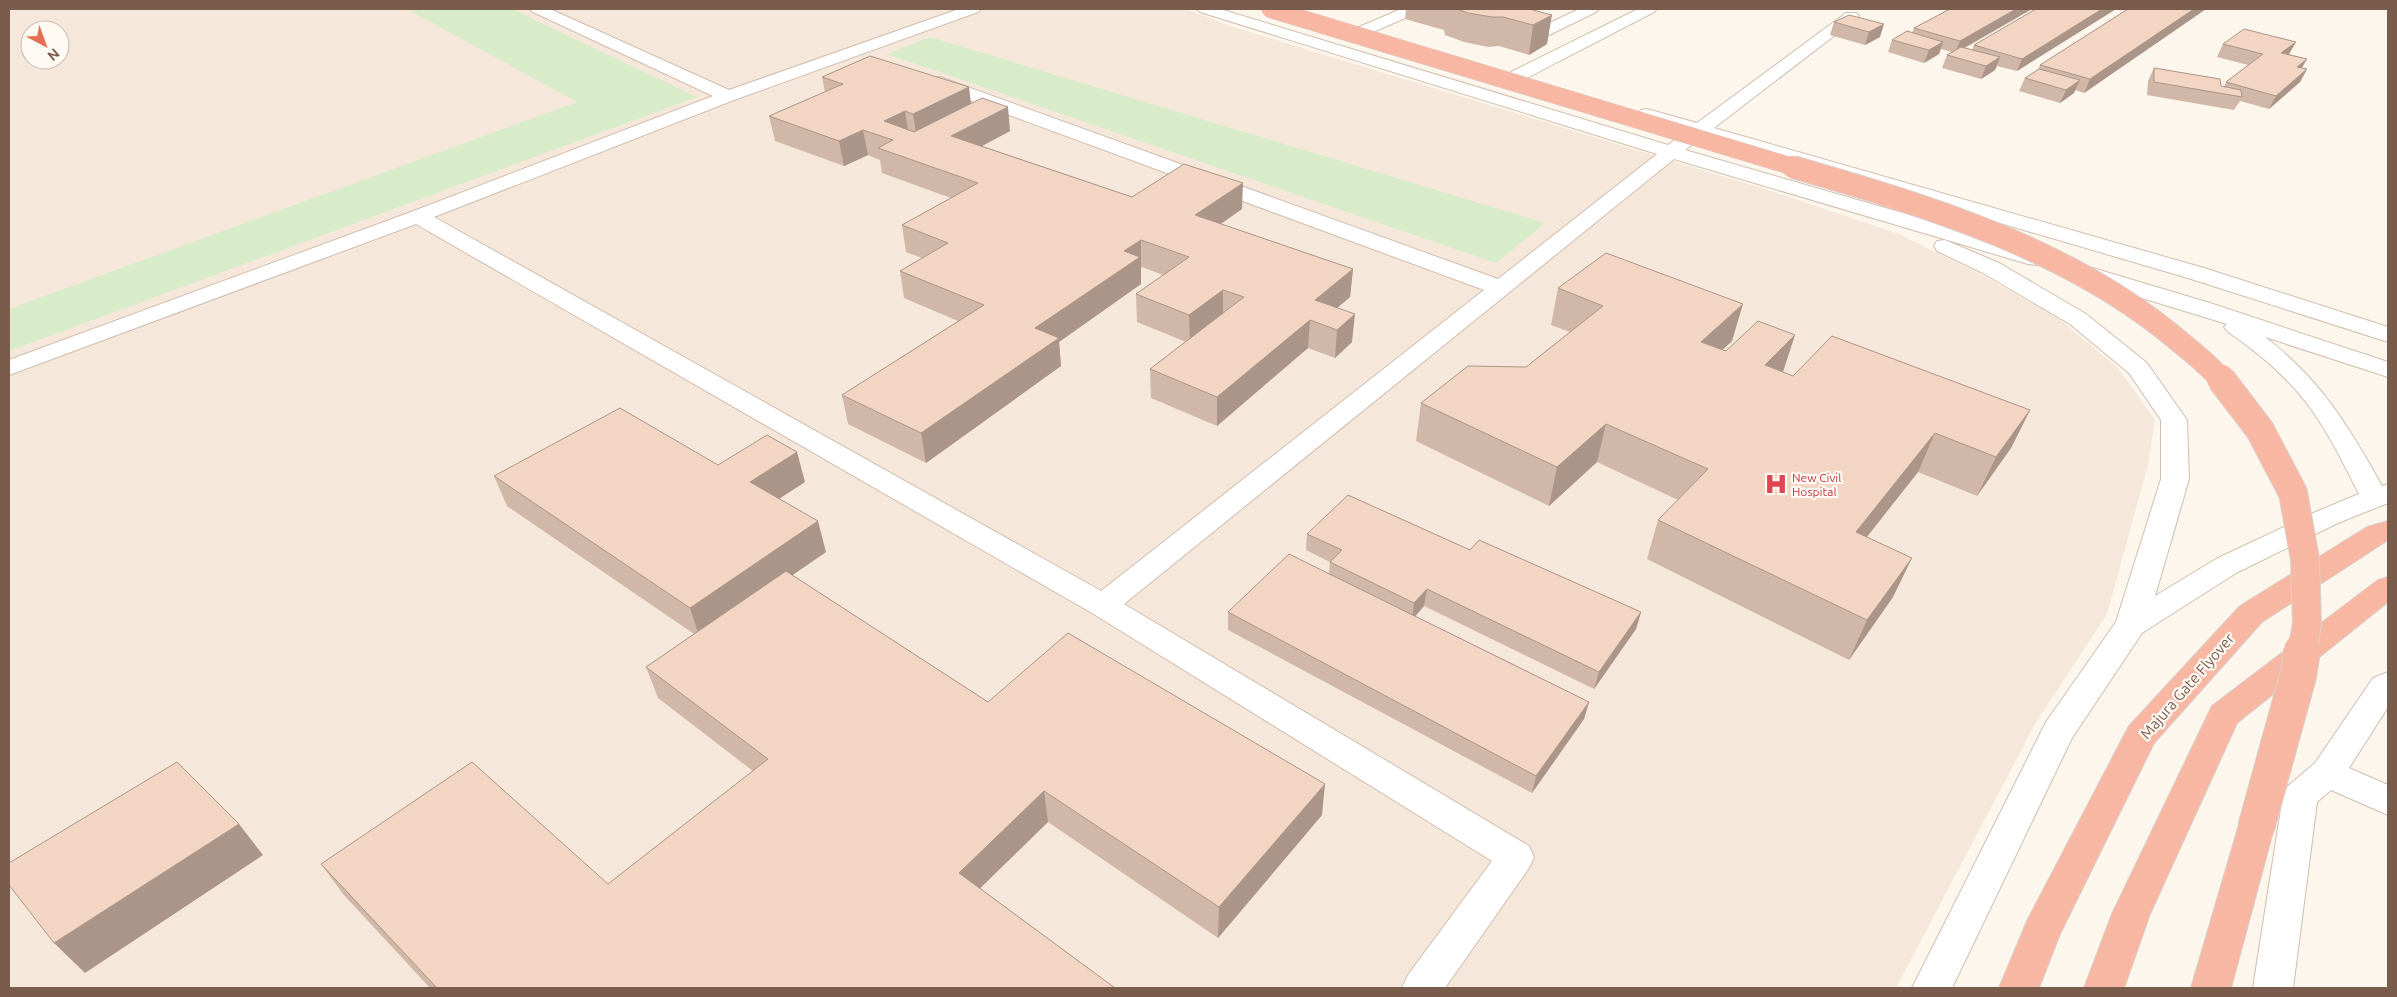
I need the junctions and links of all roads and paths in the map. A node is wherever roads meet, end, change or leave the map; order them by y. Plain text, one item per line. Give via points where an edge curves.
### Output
1 (538, 9) edge
2 (973, 9) edge
3 (1206, 9) edge
4 (1270, 9) edge
5 (1296, 9) edge
6 (1414, 9) edge
7 (1561, 9) edge
8 (1649, 9) edge
9 (1586, 12) edge
10 (1851, 16) edge
11 (1523, 28) edge
12 (1365, 30) junction
13 (1541, 33) junction
14 (1579, 44) junction
15 (853, 52) junction
16 (881, 62) edge
17 (919, 76) edge
18 (1516, 76) junction
19 (728, 96) junction
20 (1699, 130) junction
21 (1671, 152) junction
22 (1788, 186) junction
23 (418, 216) junction
24 (1501, 288) junction
25 (2214, 312) junction
26 (2388, 335) edge
27 (9, 368) edge
28 (2388, 370) edge
29 (2382, 496) edge
30 (2388, 530) edge
31 (2388, 587) edge
32 (1103, 605) junction
33 (2131, 625) junction
34 (2388, 684) edge
35 (2328, 773) junction
36 (2388, 801) edge
37 (1422, 988) edge
38 (1932, 988) edge
39 (2019, 988) edge
40 (2104, 988) edge
41 (2211, 988) edge
42 (2273, 988) edge

1 - 19 street
2 - 15 street
3 - 21 street
4 - 41 highway, bridge via 1825,176 2007,238 2098,283 2158,323 2214,371 2260,430 2293,493 2305,559 2307,624 2280,750
5 - 12 street
6 - 12 street
7 - 9 street
8 - 14 street
9 - 13 street
10 - 20 street
11 - 13 street
12 - 18 street
13 - 14 street
14 - 18 street
15 - 16 street
15 - 19 street
17 - 24 street
18 - 20 street
19 - 23 street
20 - 21 street
20 - 26 street via 2196,273
21 - 22 street
21 - 24 street
22 - 25 street
22 - 33 street via 1917,233 1991,268 2078,319 2138,368 2174,420 2175,479
23 - 27 street
23 - 32 street
24 - 32 street
25 - 28 street
25 - 29 street via 2260,343 2312,395
29 - 33 street via 2328,517 2226,566
30 - 39 highway, Majura Gate Flyover via 2251,614 2141,735 2042,931
31 - 40 highway via 2224,715 2131,914
32 - 37 street via 1516,857
33 - 38 street via 2058,731
34 - 35 street
35 - 36 street
35 - 42 street via 2300,796

